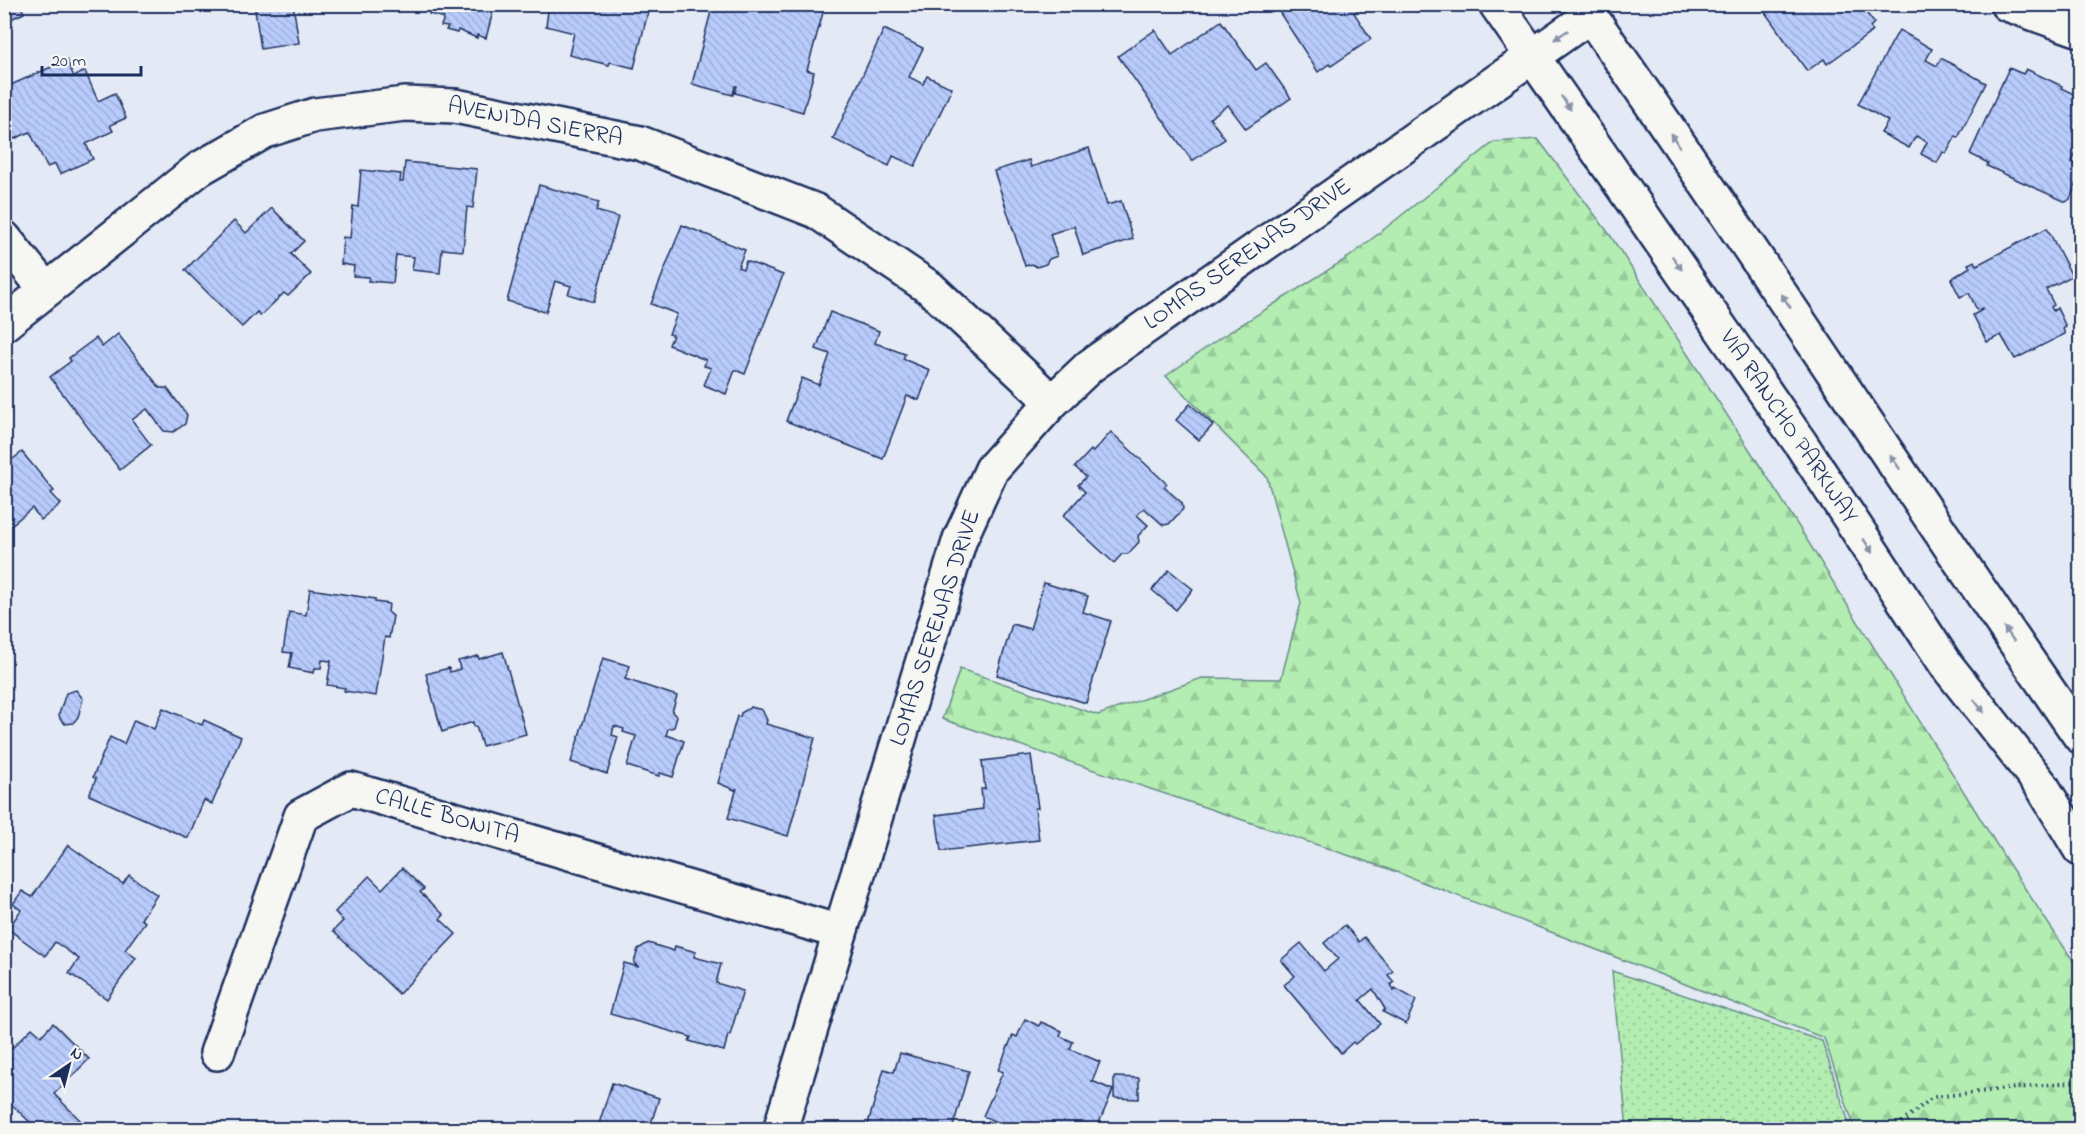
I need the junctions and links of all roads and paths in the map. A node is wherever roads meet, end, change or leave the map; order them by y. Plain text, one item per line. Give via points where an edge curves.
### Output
1 (1496, 4) edge
2 (2007, 4) edge
3 (1586, 10) edge
4 (2080, 30) edge
5 (1532, 55) junction
6 (4, 238) edge
7 (46, 290) junction
8 (4, 324) edge
9 (1052, 402) junction
10 (2080, 736) edge
11 (2080, 849) edge
12 (840, 932) junction
13 (217, 1053) dead end
14 (2080, 1081) edge
15 (780, 1130) edge
16 (1892, 1130) edge

1 - 5 street, VIA RANCHO PARKWAY
2 - 4 street
3 -> 5 street, LOMAS SERENAS DRIVE
10 -> 3 street
5 - 9 street, LOMAS SERENAS DRIVE via 1090,366
5 -> 11 street, VIA RANCHO PARKWAY via 1801,444 1947,666 2042,786
6 - 7 street
7 - 8 street, AVENIDA SIERRA
7 - 9 street, AVENIDA SIERRA via 199,169 265,131 315,115 405,104 455,106 640,143 816,211 930,288
9 - 12 street, LOMAS SERENAS DRIVE via 992,469 960,539
12 - 13 street, CALLE BONITA via 351,789 301,816
12 - 15 street, LOMAS SERENAS DRIVE
14 - 16 path via 1933,1097

